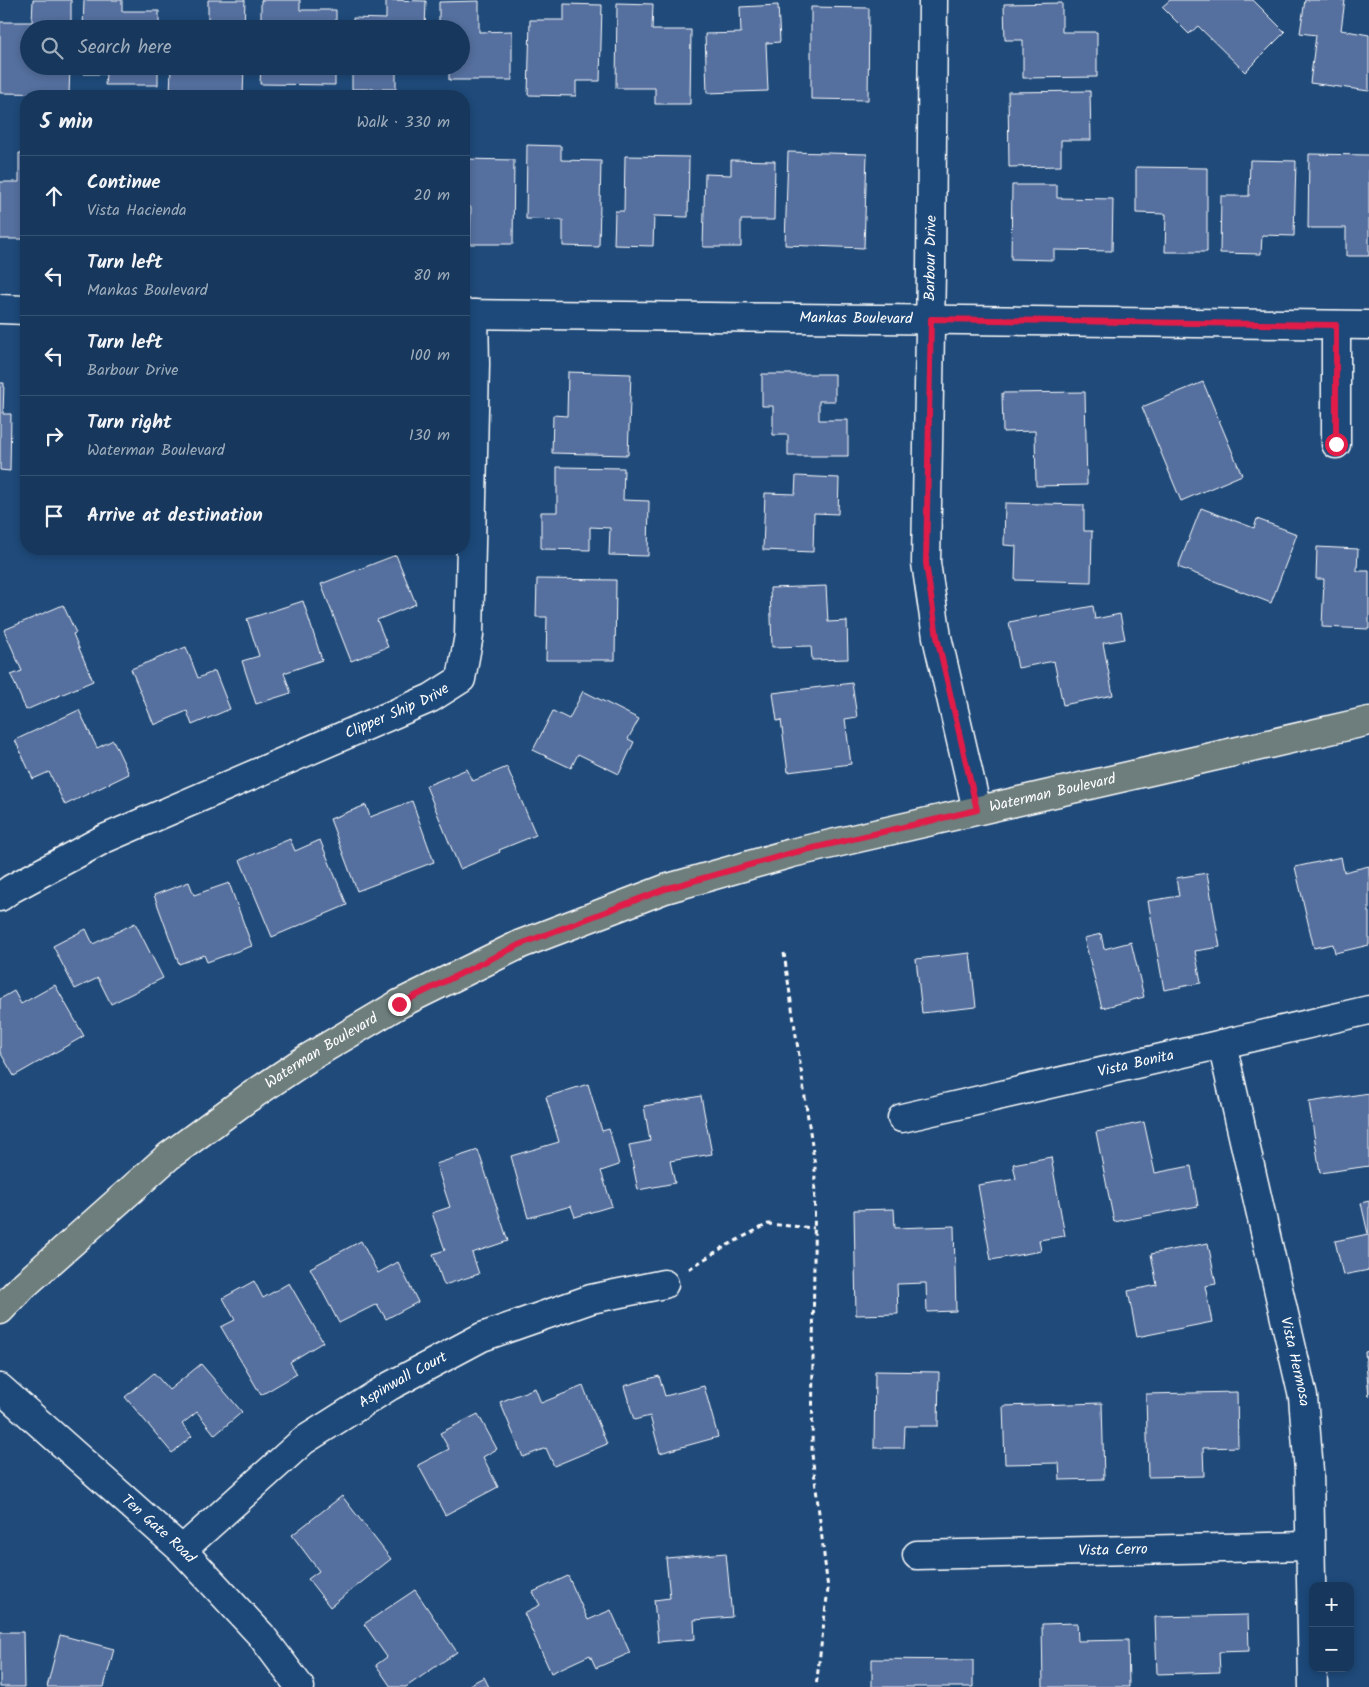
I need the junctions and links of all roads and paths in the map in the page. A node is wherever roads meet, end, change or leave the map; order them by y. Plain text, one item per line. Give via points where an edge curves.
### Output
1 (932, 0) edge
2 (0, 309) edge
3 (20, 310) edge
4 (470, 314) edge
5 (931, 319) junction
6 (470, 322) edge
7 (1336, 325) junction
8 (1369, 325) edge
9 (1336, 444) dead end
10 (1369, 721) edge
11 (977, 810) junction
12 (4, 887) edge
13 (784, 953) dead end
14 (1369, 1010) edge
15 (1222, 1044) junction
16 (902, 1118) dead end
17 (814, 1228) junction
18 (664, 1284) joint
19 (0, 1310) edge
20 (0, 1388) edge
21 (1310, 1546) junction
22 (182, 1550) junction
23 (917, 1555) dead end
24 (300, 1687) edge
25 (816, 1687) edge
26 (1313, 1687) edge

1 - 5 street, Barbour Drive
2 - 3 street
4 - 5 street, Mankas Boulevard
5 - 7 street, Mankas Boulevard
5 - 11 street, Barbour Drive via 926,563 937,637
6 - 12 street, Clipper Ship Drive via 475,364 469,635 461,679 431,698 104,839
7 - 8 street, Mankas Boulevard
7 - 9 street
10 - 11 main road, Waterman Boulevard
11 - 19 main road, Waterman Boulevard via 792,853 665,889 521,944 399,1004 308,1058 170,1156
13 - 17 path via 815,1166
14 - 15 street, Vista Bonita
15 - 16 street, Vista Bonita
15 - 21 street, Vista Hermosa via 1302,1398 1309,1471
17 - 18 path via 768,1224
17 - 25 path via 812,1454 828,1589
18 - 22 street, Aspinwall Court via 591,1299 482,1337 390,1386 303,1441
20 - 22 street, Ten Gate Road
21 - 23 street, Vista Cerro
21 - 26 street, Vista Hermosa
22 - 24 street, Ten Gate Road via 261,1635

